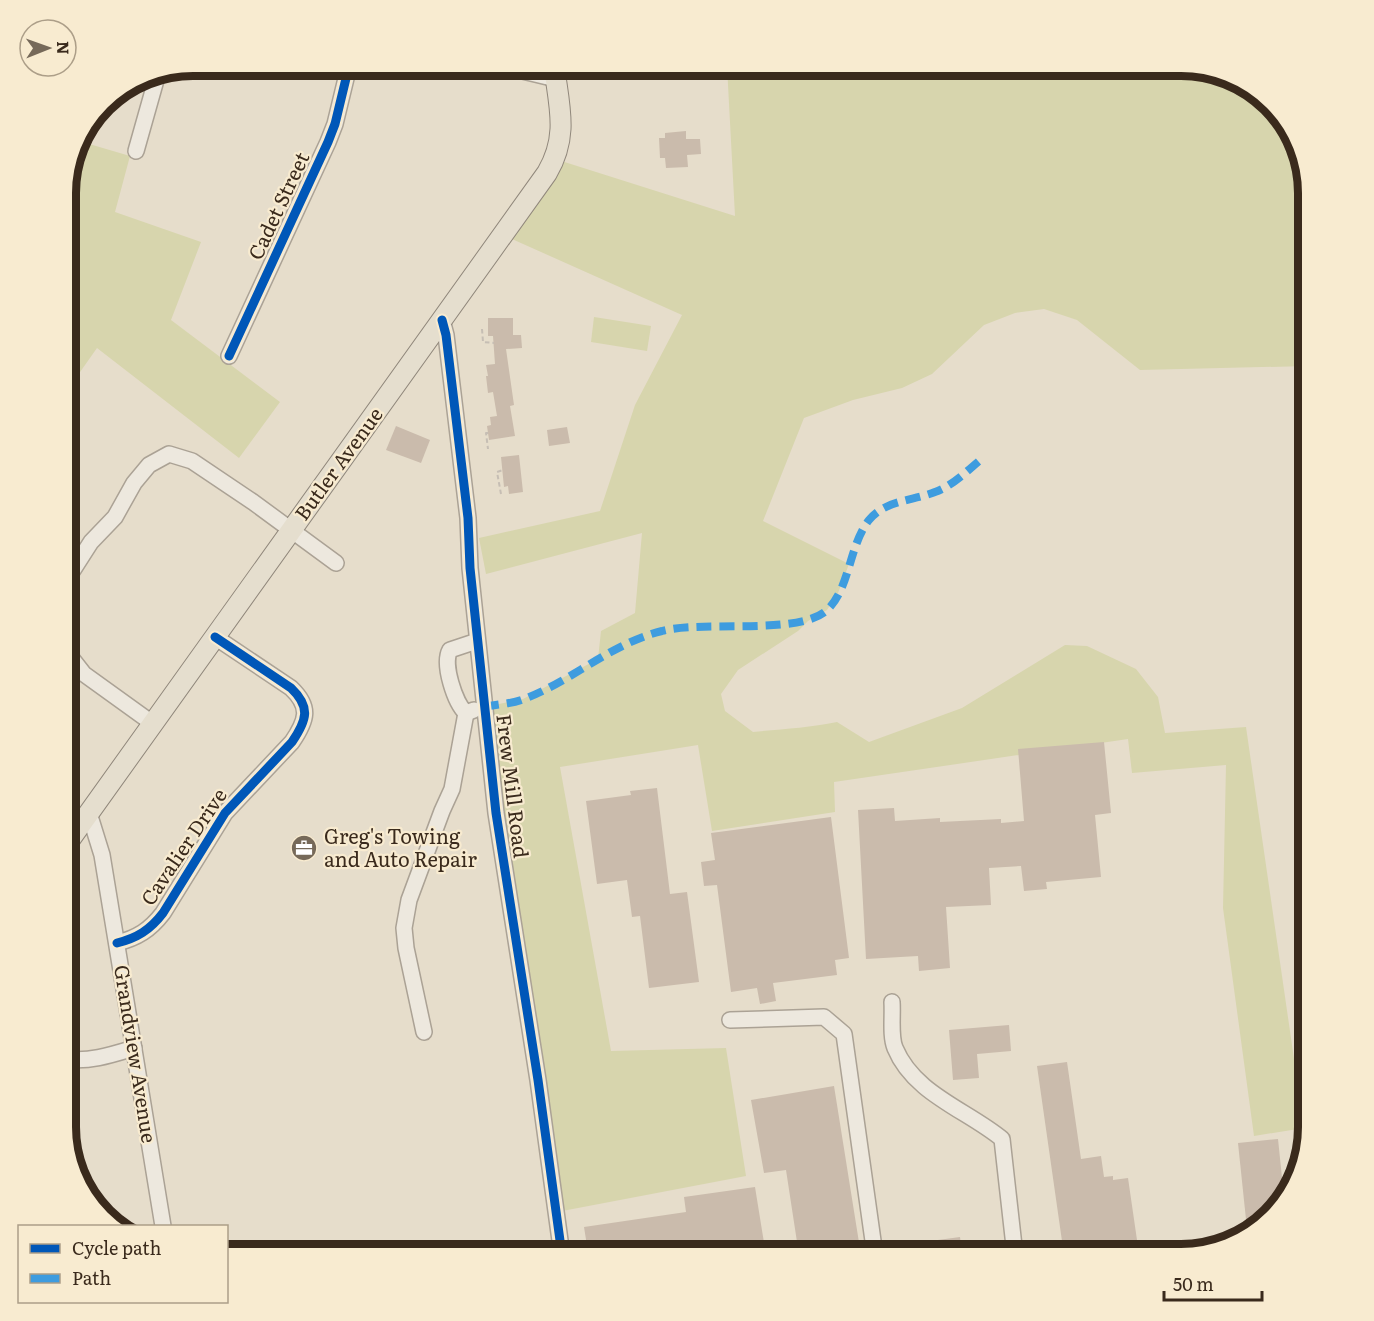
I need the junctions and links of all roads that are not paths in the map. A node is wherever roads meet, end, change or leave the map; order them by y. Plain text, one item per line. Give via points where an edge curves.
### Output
1 (346, 77) edge
2 (555, 77) edge
3 (155, 83) edge
4 (136, 151) dead end
5 (442, 320) junction
6 (230, 356) dead end
7 (291, 530) junction
8 (336, 563) dead end
9 (77, 564) edge
10 (215, 637) junction
11 (477, 641) junction
12 (77, 665) edge
13 (484, 707) junction
14 (466, 713) junction
15 (152, 723) junction
16 (89, 813) junction
17 (77, 830) edge
18 (117, 943) junction
19 (892, 1002) dead end
20 (730, 1020) dead end
21 (424, 1032) dead end
22 (134, 1048) junction
23 (77, 1060) edge
24 (163, 1225) edge
25 (560, 1244) edge
26 (873, 1244) edge
27 (1014, 1244) edge

1 - 6 street, Cadet Street via 328,142
2 - 5 main road, Butler Avenue via 561,128 555,159
3 - 4 street
5 - 7 main road, Butler Avenue
5 - 11 street, Frew Mill Road via 468,518
7 - 8 street
7 - 9 street via 192,461 169,454 149,465 115,517
7 - 10 main road, Butler Avenue
10 - 15 main road, Butler Avenue
10 - 18 street, Cavalier Drive via 291,688 301,697 305,718 292,741 225,813 152,927
11 - 13 street, Frew Mill Road
11 - 14 street via 447,654 457,698
12 - 15 street
13 - 14 street
13 - 25 street, Frew Mill Road via 497,822
14 - 21 street via 452,789 409,900 404,928
15 - 16 main road, Butler Avenue
16 - 17 main road, Butler Avenue
16 - 18 street, Grandview Avenue via 102,855
18 - 22 street, Grandview Avenue
19 - 27 street via 894,1046 908,1070 941,1100 1002,1139
20 - 26 street via 824,1017 844,1034
22 - 23 street via 98,1059
22 - 24 street, Grandview Avenue

